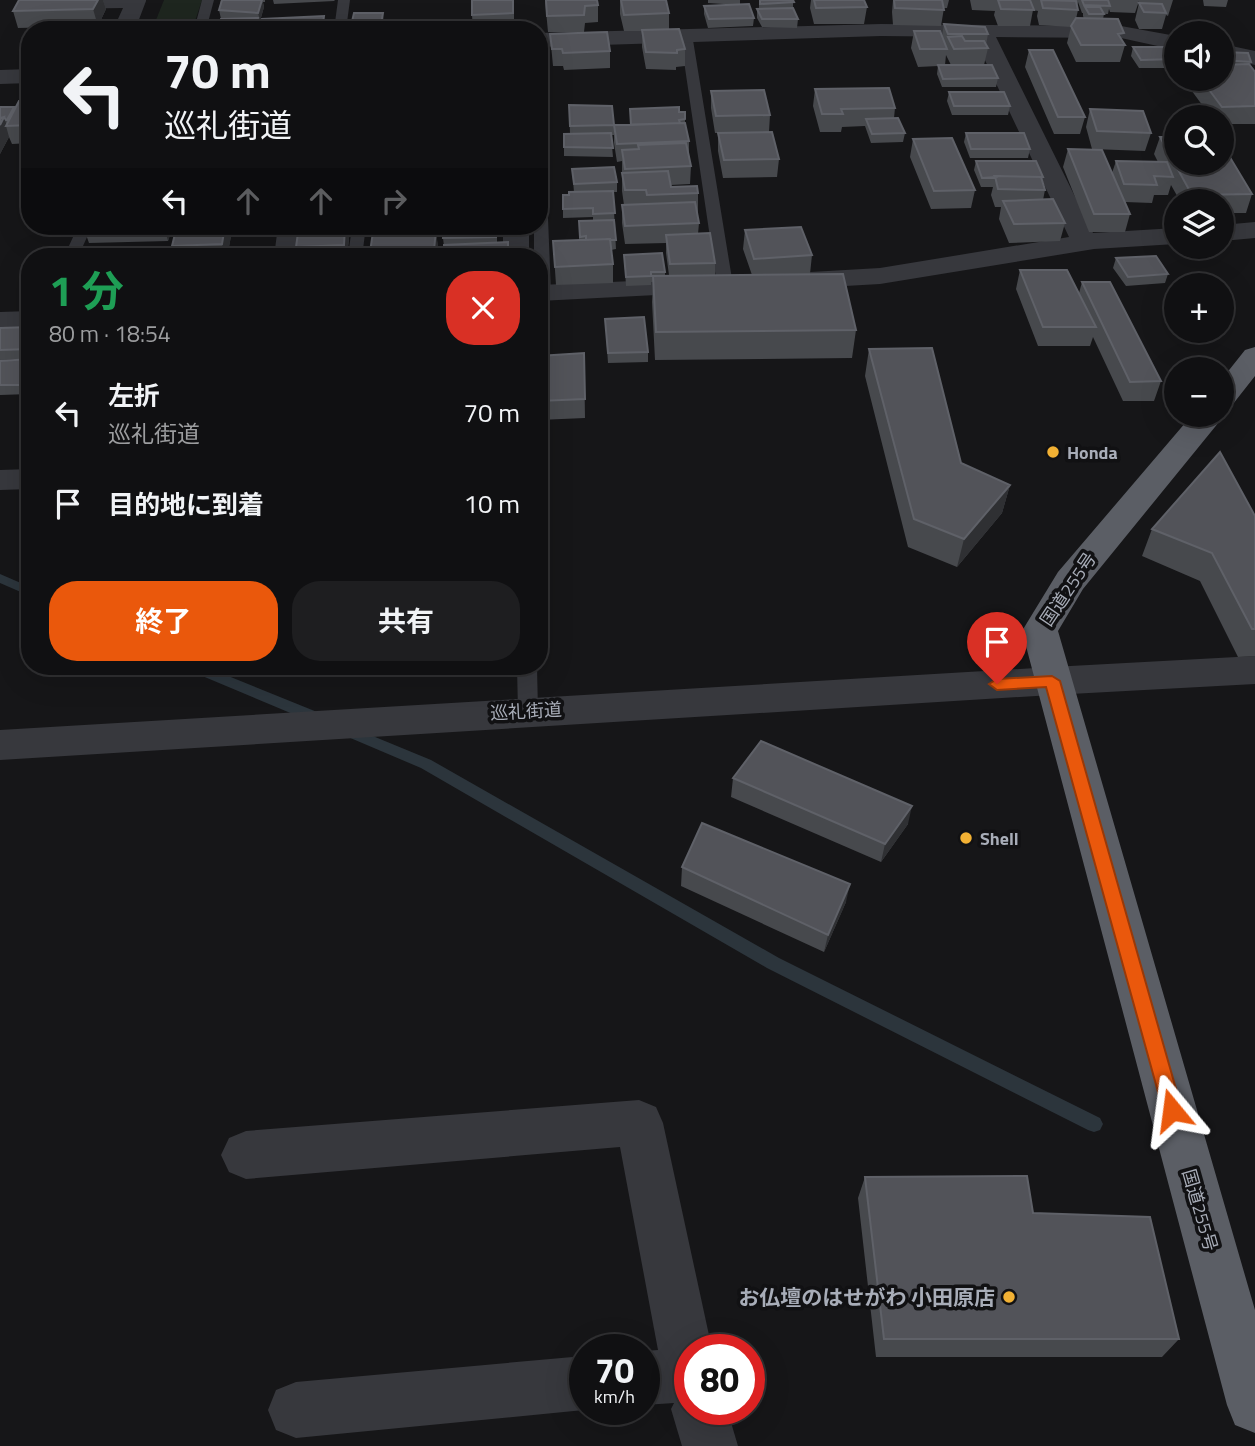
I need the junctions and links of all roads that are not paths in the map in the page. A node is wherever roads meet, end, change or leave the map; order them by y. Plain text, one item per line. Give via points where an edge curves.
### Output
1 (208, 0) edge
2 (344, 0) edge
3 (34, 3) edge
4 (128, 21) edge
5 (202, 21) edge
6 (341, 21) edge
7 (982, 31) junction
8 (686, 34) junction
9 (548, 40) edge
10 (1164, 41) edge
11 (1234, 54) edge
12 (1255, 58) edge
13 (21, 76) edge
14 (0, 77) edge
15 (1255, 230) edge
16 (1234, 232) edge
17 (1164, 237) edge
18 (1085, 243) junction
19 (746, 284) junction
20 (548, 293) edge
21 (21, 320) edge
22 (0, 321) edge
23 (1255, 356) edge
24 (1234, 383) edge
25 (1198, 427) edge
26 (0, 480) edge
27 (21, 480) edge
28 (1255, 670) edge
29 (527, 675) edge
30 (1052, 681) junction
31 (528, 711) junction
32 (0, 745) edge
33 (246, 1155) dead end
34 (681, 1334) edge
35 (569, 1384) edge
36 (1255, 1405) edge
37 (296, 1410) dead end
38 (704, 1425) edge
39 (710, 1446) edge

1 - 5 lane
2 - 6 lane
3 - 4 street via 136,1
7 - 8 street via 879,20
7 - 10 street via 1121,32
7 - 18 street
8 - 9 street
8 - 19 lane
11 - 12 street
13 - 14 street
15 - 16 street
17 - 18 street
18 - 19 street via 880,276
19 - 20 street
21 - 22 street
23 - 24 highway
25 - 30 highway, 国道255号 via 1070,581 1040,631
26 - 27 street
28 - 30 street, 巡礼街道
29 - 31 lane
30 - 31 street, 巡礼街道
30 - 36 highway, 国道255号
31 - 32 street, 巡礼街道
33 - 34 street via 639,1123
35 - 37 street
38 - 39 street

